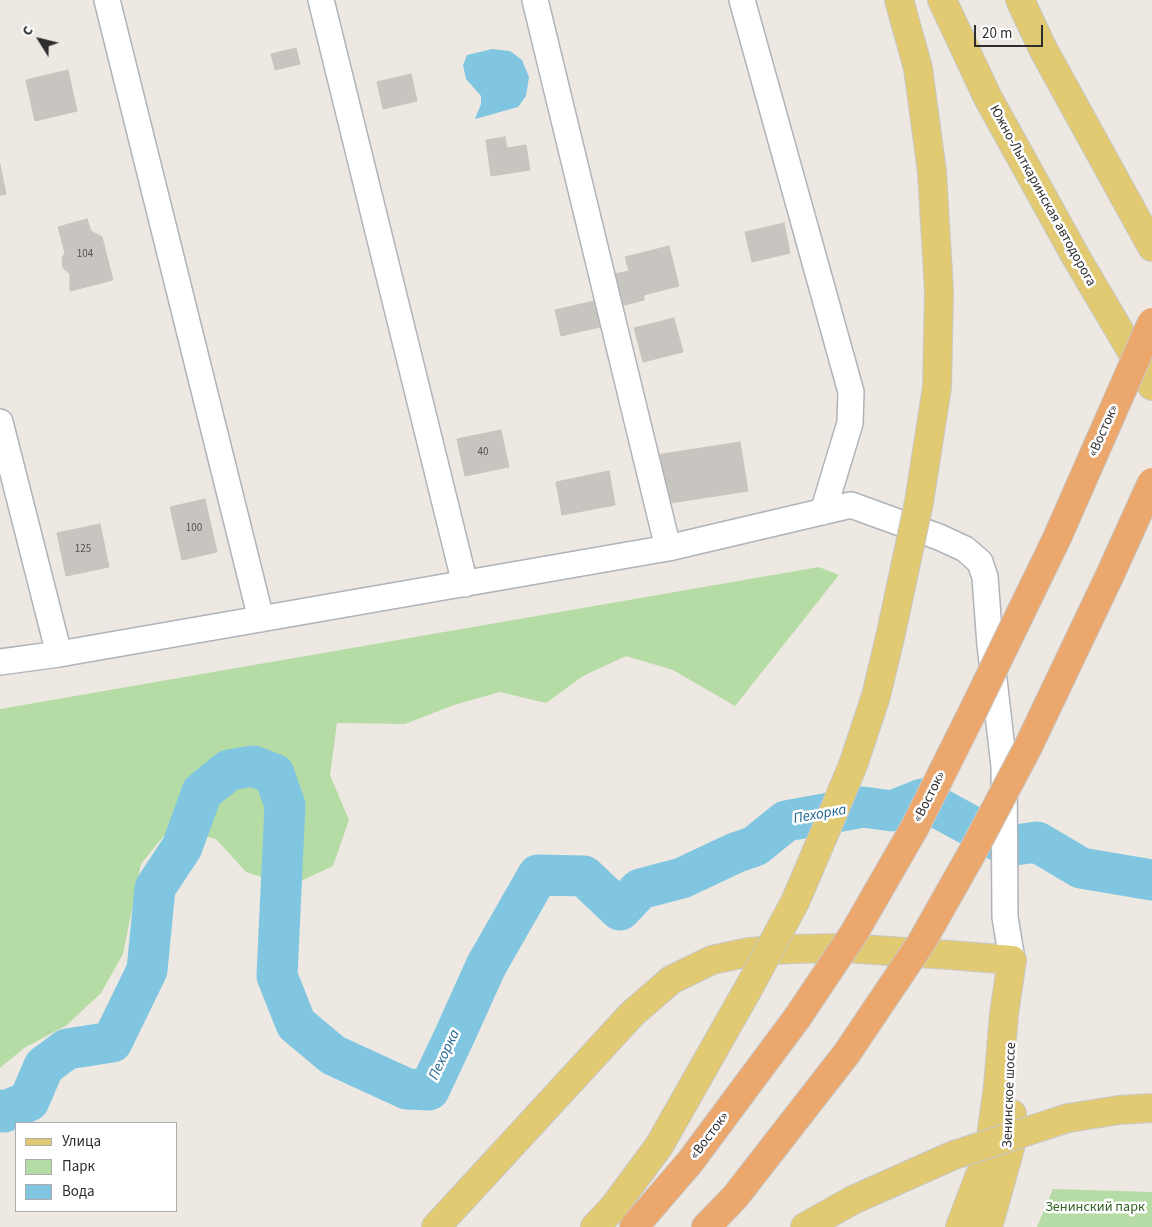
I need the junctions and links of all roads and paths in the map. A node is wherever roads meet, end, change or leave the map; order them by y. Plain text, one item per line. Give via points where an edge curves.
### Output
1 (107, 0) edge
2 (321, 0) edge
3 (535, 0) edge
4 (742, 0) edge
5 (899, 0) edge
6 (942, 0) edge
7 (1020, 0) edge
8 (1152, 247) edge
9 (1152, 322) edge
10 (1152, 386) edge
11 (0, 422) edge
12 (1152, 482) edge
13 (823, 512) junction
14 (668, 548) junction
15 (465, 584) junction
16 (261, 619) junction
17 (59, 654) junction
18 (0, 662) edge
19 (1012, 960) junction
20 (1152, 1108) edge
21 (436, 1227) edge
22 (594, 1227) edge
23 (634, 1227) edge
24 (706, 1227) edge
25 (805, 1227) edge
26 (960, 1227) edge
27 (988, 1227) edge

1 - 16 street
2 - 15 street
3 - 14 street
4 - 13 street via 851,392 850,423
5 - 22 main road, bridge via 920,77 932,172 939,291 937,387 919,502 876,696 853,765 795,902 659,1146 613,1208
6 - 10 main road, Южно-Лыткаринская автодорога via 988,98
7 - 8 main road via 1043,49
9 - 23 highway, «Восток», bridge via 1057,538 915,827 854,933 797,1018 690,1162
11 - 17 street
12 - 24 highway, bridge via 1026,749 921,943 847,1053 735,1197
13 - 14 street
13 - 19 street, bridge via 851,505 939,537 964,549 980,562 985,577 1004,766 1005,917
14 - 15 street
15 - 16 street
16 - 17 street
17 - 18 street
19 - 21 main road via 845,948 749,952 712,960 671,980 632,1014
19 - 26 main road via 989,1150
19 - 27 main road, Зенинское шоссе via 1010,1148
20 - 25 main road, bridge via 1068,1118 954,1155 853,1200

